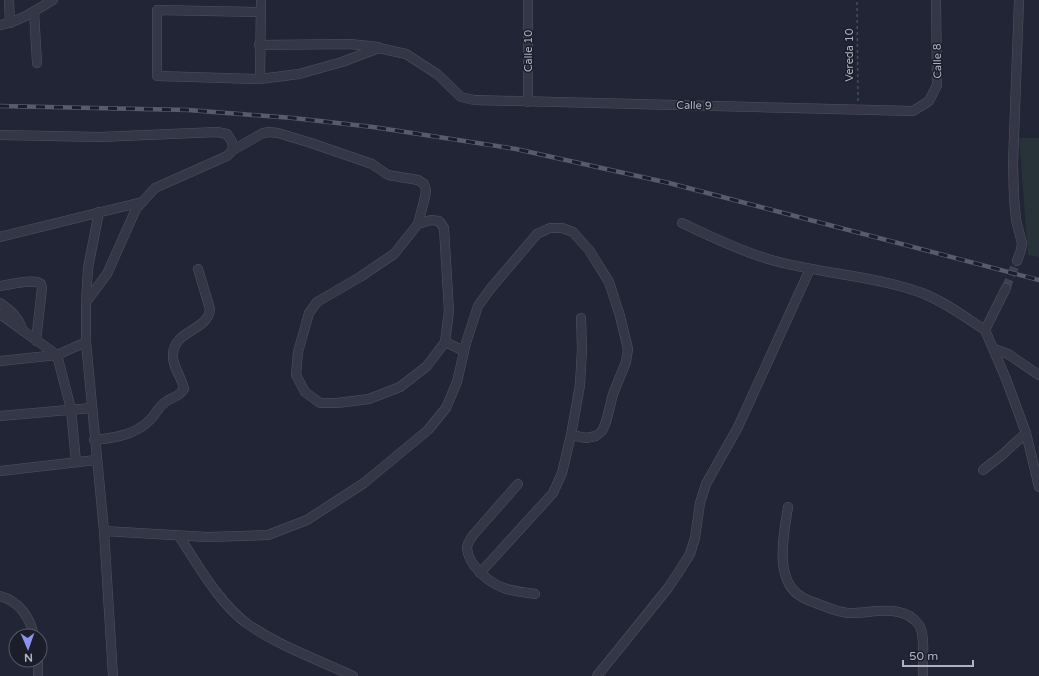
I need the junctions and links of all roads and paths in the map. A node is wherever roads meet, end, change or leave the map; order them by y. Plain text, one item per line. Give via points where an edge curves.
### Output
1 (9, 0) edge
2 (52, 0) edge
3 (260, 0) edge
4 (528, 0) edge
5 (936, 0) edge
6 (1019, 0) edge
7 (857, 2) dead end
8 (34, 11) junction
9 (260, 12) junction
10 (10, 23) junction
11 (0, 25) edge
12 (259, 45) junction
13 (378, 48) junction
14 (37, 63) dead end
15 (260, 79) junction
16 (528, 102) junction
17 (858, 108) junction
18 (914, 111) joint
19 (0, 135) edge
20 (233, 150) junction
21 (143, 202) junction
22 (100, 212) junction
23 (682, 223) dead end
24 (418, 224) junction
25 (0, 237) edge
26 (1017, 261) tunnel mouth
27 (198, 269) dead end
28 (810, 269) junction
29 (0, 286) edge
30 (1006, 288) tunnel mouth
31 (86, 302) junction
32 (2, 310) edge
33 (581, 318) dead end
34 (985, 330) junction
35 (36, 341) junction
36 (86, 342) junction
37 (445, 342) junction
38 (994, 349) junction
39 (464, 351) junction
40 (57, 354) junction
41 (0, 361) edge
42 (1039, 375) edge
43 (91, 408) junction
44 (71, 409) junction
45 (0, 416) edge
46 (1026, 433) junction
47 (571, 435) junction
48 (94, 440) junction
49 (96, 460) junction
50 (76, 462) junction
51 (983, 470) dead end
52 (0, 471) edge
53 (518, 484) dead end
54 (1039, 486) edge
55 (788, 507) dead end
56 (104, 530) junction
57 (180, 536) junction
58 (480, 573) junction
59 (535, 594) dead end
60 (0, 596) edge
61 (32, 628) edge
62 (114, 676) edge
63 (353, 676) edge
64 (597, 676) edge
65 (923, 676) edge

1 - 10 street
2 - 8 street
3 - 9 street
4 - 16 street, Calle 10
5 - 18 street, Calle 8 via 937,85 929,101
6 - 26 street via 1013,184 1016,220 1022,243
7 - 17 path, Vereda 10
8 - 10 street
8 - 14 street
9 - 12 street
9 - 15 street via 156,10 157,76
10 - 11 street
12 - 13 street via 350,44
12 - 15 street
13 - 15 street via 342,62 298,74
13 - 16 street, Calle 9 via 406,54 437,74 462,96 474,100
16 - 17 street, Calle 9
17 - 18 street, Calle 9
19 - 20 street via 100,137 217,132 227,134
20 - 21 street via 227,156 155,188
20 - 24 street via 263,133 278,133 372,164 388,176 418,180 424,184 426,190
21 - 22 street
21 - 31 street via 136,209 107,274
22 - 25 street
22 - 31 street via 88,268
23 - 28 street via 742,250
24 - 37 street via 431,220 439,221 444,228 449,311
24 - 37 street via 394,254 317,302 309,313 298,352 296,374 305,392 320,403 369,399 400,387 427,366
27 - 48 street via 210,309 206,320 178,340 174,347 174,362 184,389 180,395 167,400 142,426 125,435
28 - 34 street via 876,280 923,293
28 - 64 street via 738,427 706,484 690,554 668,588
29 - 35 street via 31,281 41,284
30 - 34 street
31 - 36 street
32 - 35 street
33 - 47 street via 580,385
34 - 38 street
35 - 40 street
36 - 40 street
36 - 43 street
37 - 39 street
38 - 42 street via 1008,354
38 - 46 street
39 - 47 street via 478,306 537,234 550,228 562,228 573,232 589,250 609,282 628,349 626,362 602,431 596,436 586,438
39 - 57 street via 457,382 446,408 428,430 358,488 307,520 268,535
40 - 41 street
40 - 44 street
43 - 44 street
43 - 48 street
44 - 45 street
44 - 50 street
46 - 51 street
46 - 54 street
47 - 58 street via 562,473 553,493
48 - 49 street
49 - 50 street
49 - 56 street
50 - 52 street
53 - 58 street via 469,541 468,553
55 - 65 street via 782,546 784,571 791,588 801,597 847,613 898,611 911,617 920,626 923,637
56 - 57 street
56 - 62 street
57 - 63 street via 212,586 248,625 284,645
58 - 59 street via 503,588
60 - 61 street via 9,598 19,605

